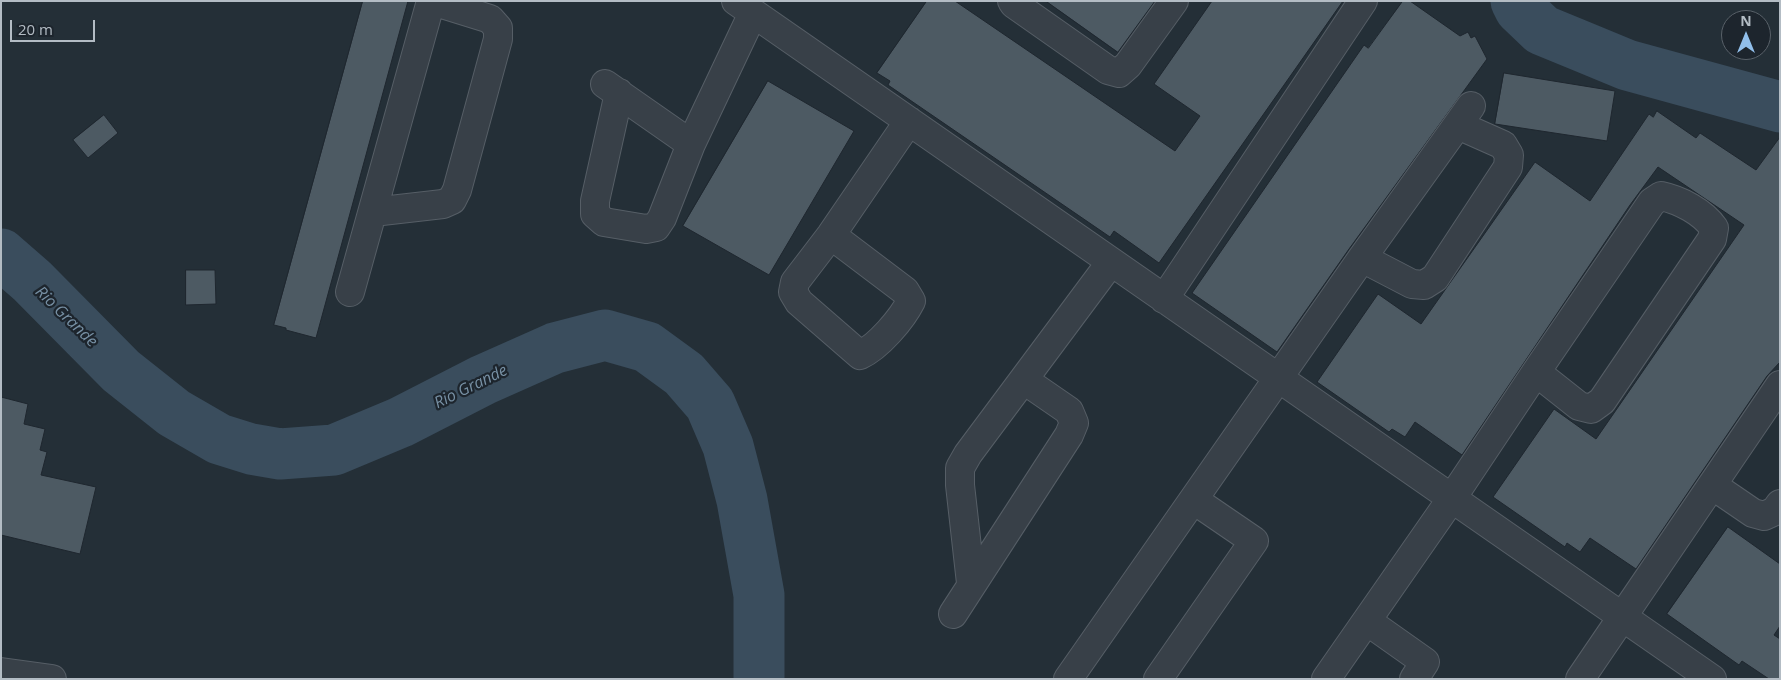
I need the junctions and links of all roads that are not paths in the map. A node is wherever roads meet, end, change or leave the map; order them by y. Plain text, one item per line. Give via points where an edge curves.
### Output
1 (431, 1) edge
2 (1012, 1) edge
3 (1174, 1) edge
4 (1363, 1) edge
5 (744, 7) edge
6 (908, 121) junction
7 (691, 144) junction
8 (373, 212) junction
9 (831, 235) dead end
10 (1362, 258) junction
11 (1111, 262) junction
12 (350, 292) dead end
13 (1164, 299) junction
14 (1536, 372) junction
15 (1280, 378) junction
16 (1024, 380) junction
17 (1780, 385) edge
18 (1712, 486) junction
19 (1452, 498) junction
20 (1194, 500) junction
21 (1780, 504) edge
22 (971, 583) junction
23 (953, 614) dead end
24 (1623, 617) junction
25 (1366, 621) junction
26 (1, 672) edge
27 (52, 679) edge
28 (1068, 679) edge
29 (1158, 679) edge
30 (1326, 679) edge
31 (1414, 679) edge
32 (1580, 679) edge
33 (1712, 679) edge

1 - 8 street
1 - 8 street via 490,19 498,28 498,39 460,180 452,200 443,204
2 - 3 street via 1108,70 1118,72 1128,65
4 - 13 street
5 - 6 street
5 - 7 street
6 - 9 street
6 - 11 street
7 - 7 street via 656,227 646,229 604,222 595,214 612,88
8 - 12 street
10 - 10 street via 1464,116 1503,145 1509,155 1508,167 1435,278 1424,285 1412,284
10 - 15 street
11 - 13 street
11 - 16 street
13 - 15 street
14 - 14 street via 1579,406 1591,409 1602,401 1712,238 1714,228 1708,220 1673,198 1661,196 1652,202
14 - 19 street
15 - 19 street
15 - 20 street
16 - 22 street via 960,468
16 - 22 street via 1069,411 1074,423
17 - 18 street
18 - 21 street via 1753,513 1764,516 1775,511
18 - 24 street
19 - 24 street
19 - 25 street
20 - 28 street
20 - 29 street via 1254,541
22 - 23 street
24 - 32 street
24 - 33 street
25 - 30 street
25 - 31 street via 1425,662
26 - 27 street

